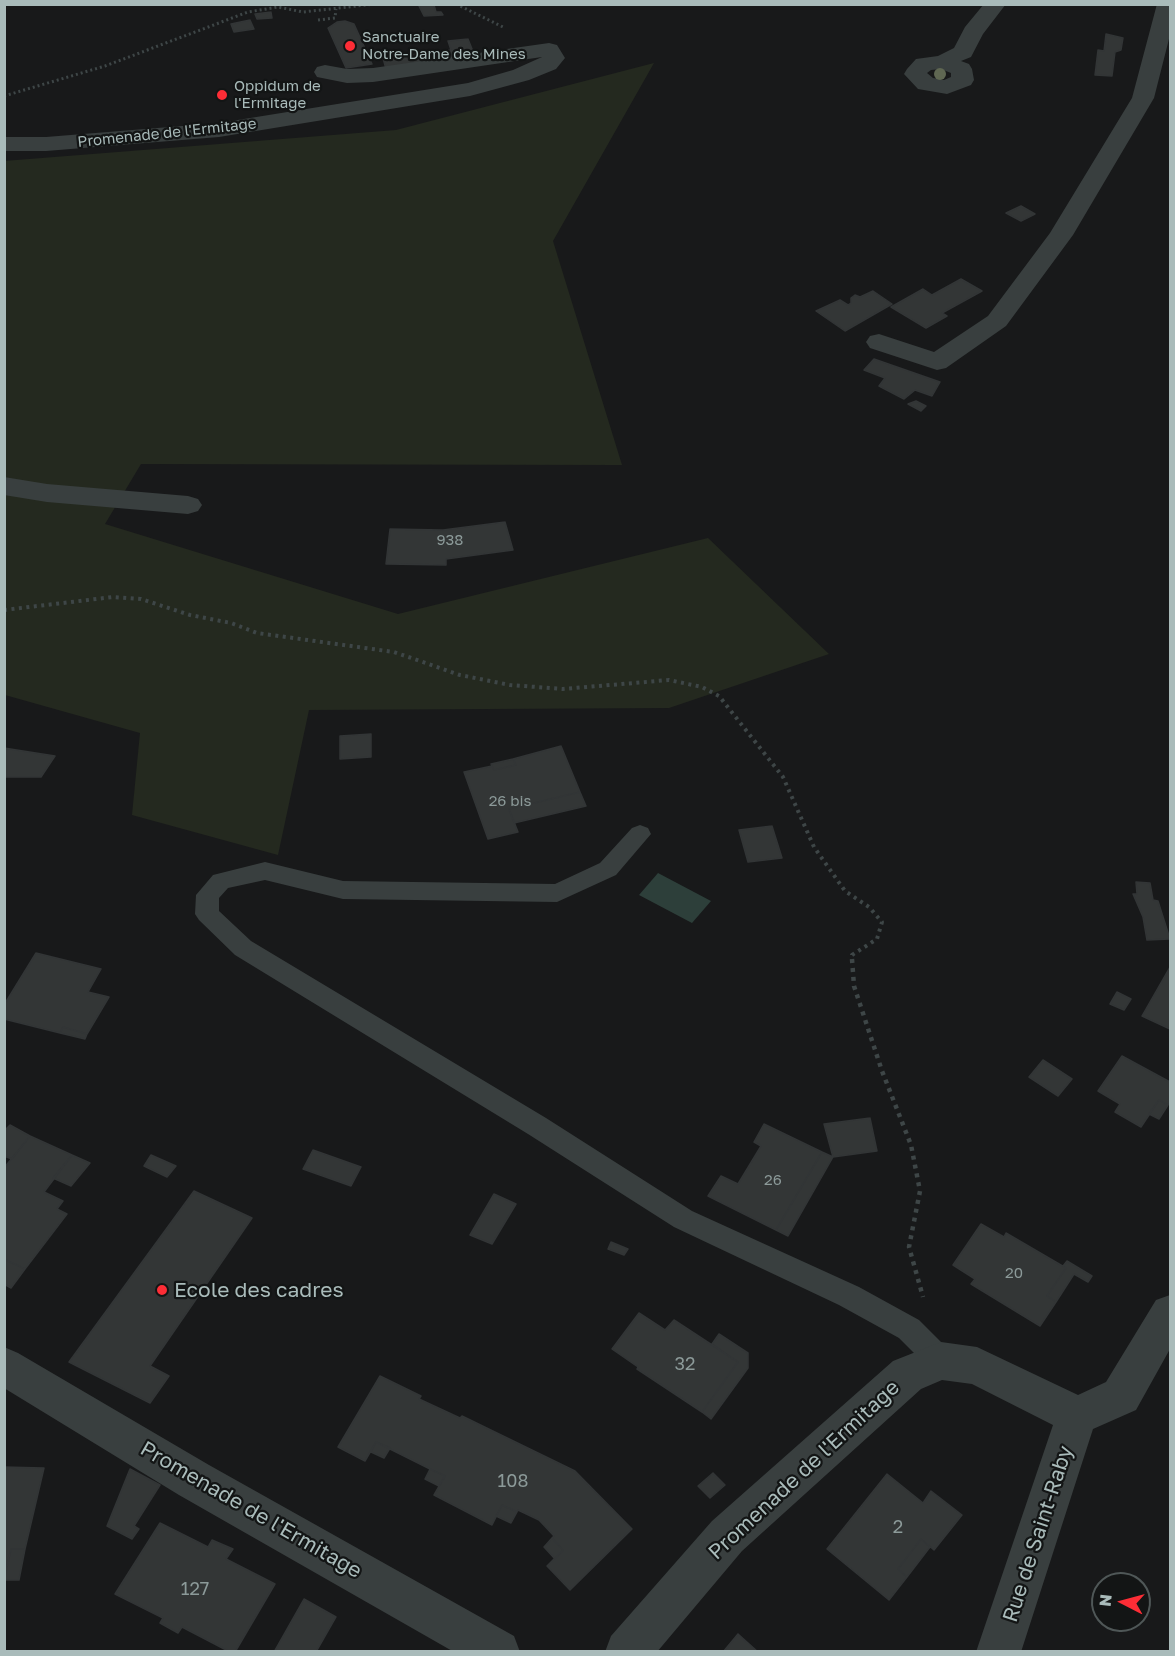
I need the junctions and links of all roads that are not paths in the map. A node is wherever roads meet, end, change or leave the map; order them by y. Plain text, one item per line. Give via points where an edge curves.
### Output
1 (976, 4) edge
2 (996, 4) edge
3 (1168, 11) edge
4 (974, 32) junction
5 (944, 62) dead end
6 (325, 72) dead end
7 (4, 144) edge
8 (879, 342) dead end
9 (4, 486) edge
10 (188, 505) dead end
11 (640, 834) dead end
12 (1170, 1312) edge
13 (941, 1361) junction
14 (4, 1366) edge
15 (1077, 1416) junction
16 (498, 1652) edge
17 (627, 1652) edge
18 (999, 1652) edge

1 - 4 street via 972,13
2 - 4 street
3 - 8 street via 1143,98 1061,235 997,321 937,362
4 - 5 street via 963,52
6 - 7 street, Promenade de l'Ermitage via 373,75 549,50 554,58 521,75 470,89 329,114 219,130
9 - 10 street
11 - 13 lane via 608,869 557,893 343,890 265,871 221,881 208,895 207,914 243,948 674,1214 849,1296 909,1329
12 - 15 street via 1121,1396
13 - 15 street via 977,1366
13 - 17 street, Promenade de l'Ermitage via 907,1375 727,1536
14 - 16 street, Promenade de l'Ermitage via 194,1480
15 - 18 street, Rue de Saint-Raby

